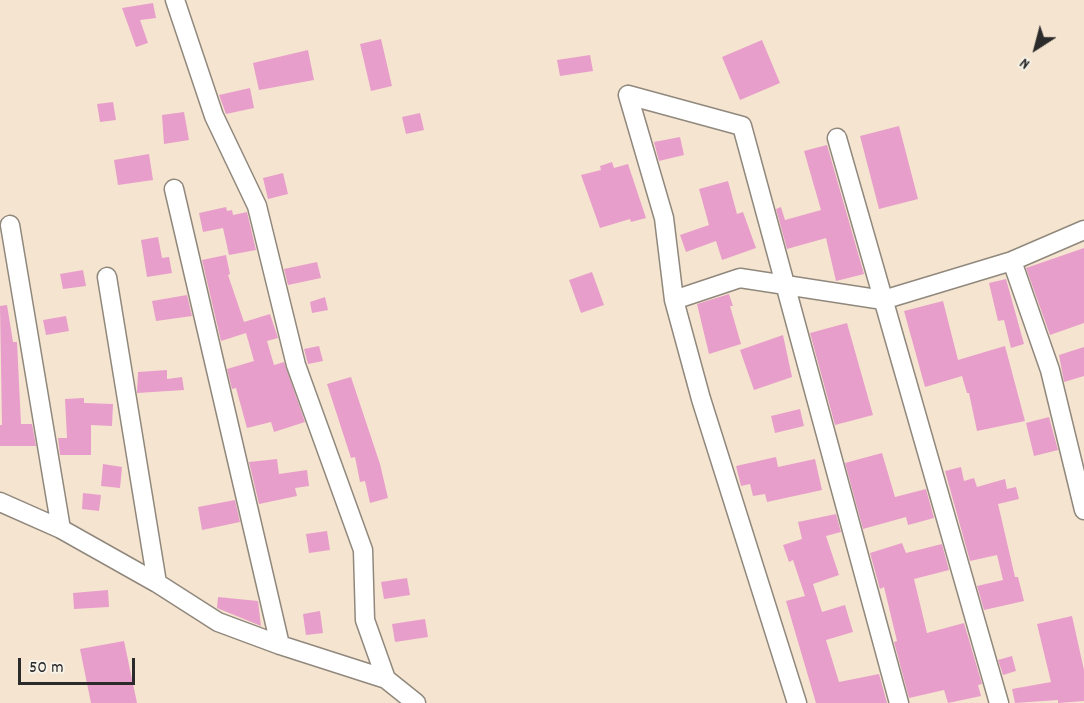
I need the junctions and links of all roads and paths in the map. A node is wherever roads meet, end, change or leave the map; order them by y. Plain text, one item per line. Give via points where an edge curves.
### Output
1 (174, 0) edge
2 (837, 138) dead end
3 (174, 189) dead end
4 (10, 225) dead end
5 (1084, 230) edge
6 (1012, 261) junction
7 (106, 277) dead end
8 (786, 285) junction
9 (674, 300) junction
10 (883, 300) junction
11 (0, 502) edge
12 (1084, 510) edge
13 (61, 529) junction
14 (157, 583) junction
15 (280, 645) junction
16 (386, 679) junction
17 (416, 703) edge
18 (796, 703) edge
19 (899, 703) edge
20 (999, 703) edge

1 - 16 street via 214,116 257,206 296,365 363,550 365,620
2 - 10 street
3 - 15 street
4 - 13 street
5 - 6 street
6 - 10 street
6 - 12 street via 1050,370
7 - 14 street
8 - 9 street via 740,278
8 - 9 street via 742,126 628,95 664,218
8 - 10 street
8 - 19 street
9 - 18 street
10 - 20 street
11 - 13 street
13 - 14 street
14 - 15 street via 218,622
15 - 16 street
16 - 17 street

